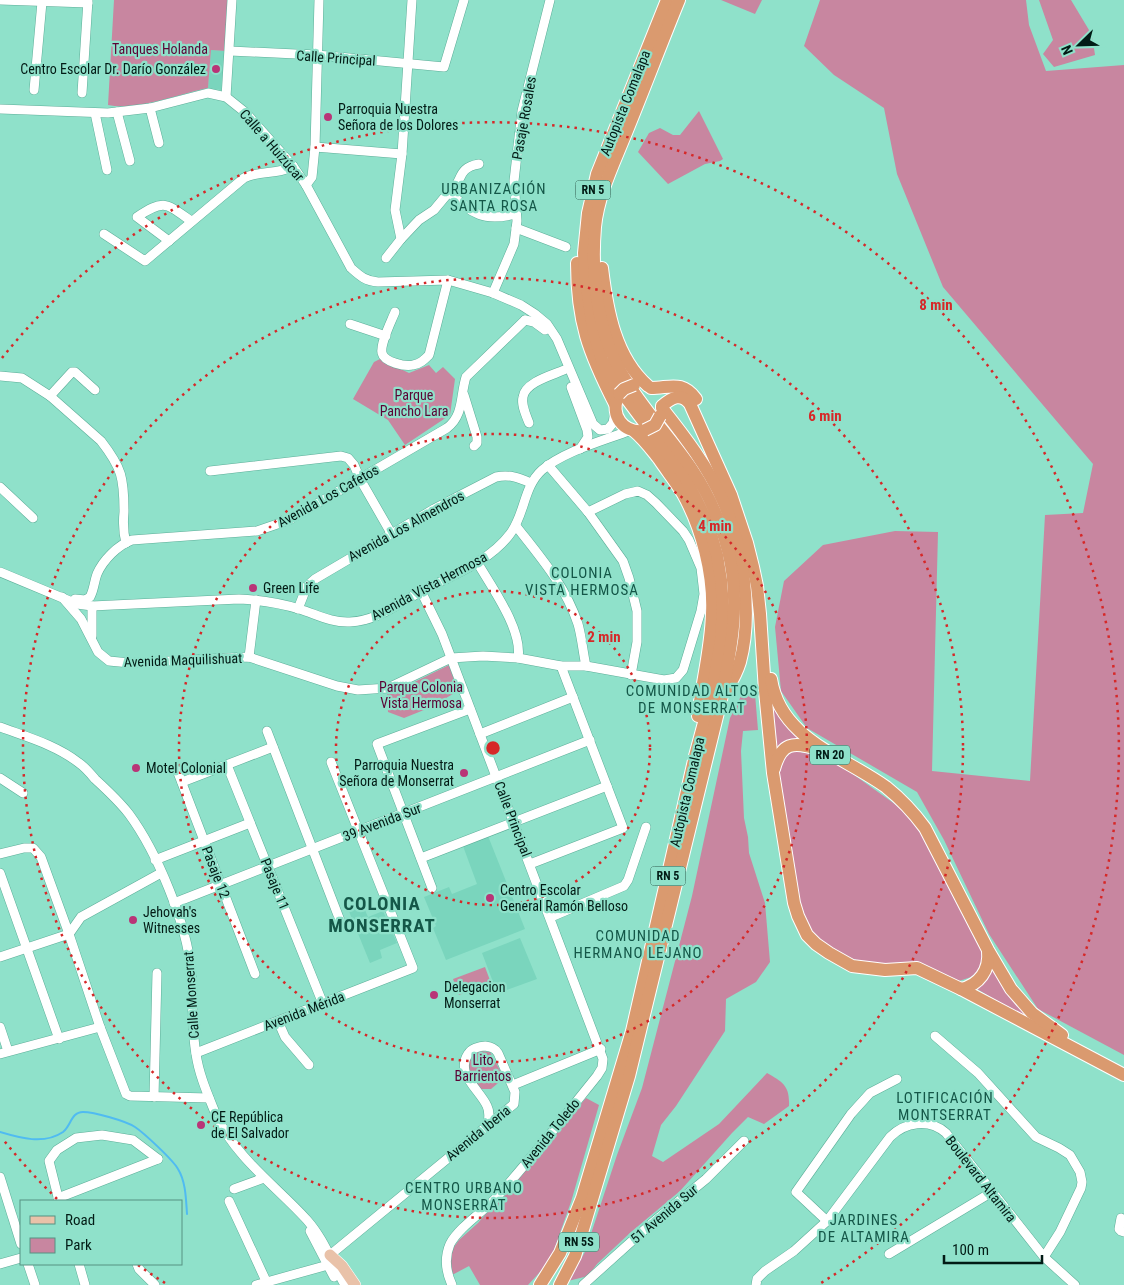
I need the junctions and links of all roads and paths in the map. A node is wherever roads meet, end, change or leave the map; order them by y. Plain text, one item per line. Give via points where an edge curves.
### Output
1 (0, 0) edge
2 (61, 0) edge
3 (232, 0) edge
4 (319, 0) edge
5 (412, 0) edge
6 (464, 0) edge
7 (550, 0) edge
8 (667, 0) edge
9 (679, 0) edge
10 (88, 1) edge
11 (42, 2) junction
12 (230, 50) junction
13 (317, 55) junction
14 (409, 64) junction
15 (34, 90) dead end
16 (82, 93) dead end
17 (226, 97) junction
18 (0, 108) edge
19 (150, 108) junction
20 (117, 112) junction
21 (95, 113) junction
22 (159, 143) dead end
23 (315, 147) junction
24 (620, 149) junction
25 (605, 151) junction
26 (402, 154) junction
27 (130, 161) dead end
28 (479, 164) dead end
29 (293, 166) junction
30 (107, 170) dead end
31 (306, 185) junction
32 (449, 192) junction
33 (516, 214) junction
34 (191, 222) junction
35 (516, 228) junction
36 (104, 234) dead end
37 (401, 239) junction
38 (168, 241) junction
39 (566, 247) dead end
40 (386, 258) dead end
41 (448, 280) junction
42 (493, 293) junction
43 (521, 305) junction
44 (395, 312) dead end
45 (527, 320) junction
46 (544, 321) junction
47 (350, 324) dead end
48 (386, 336) junction
49 (564, 370) junction
50 (0, 376) edge
51 (649, 387) junction
52 (95, 390) dead end
53 (463, 392) junction
54 (50, 396) junction
55 (617, 403) junction
56 (661, 410) junction
57 (454, 421) junction
58 (529, 423) dead end
59 (475, 428) junction
60 (637, 430) junction
61 (474, 446) dead end
62 (580, 449) junction
63 (548, 465) junction
64 (210, 470) dead end
65 (360, 479) junction
66 (531, 483) junction
67 (0, 487) edge
68 (588, 512) junction
69 (33, 518) dead end
70 (516, 526) junction
71 (392, 533) junction
72 (126, 543) junction
73 (477, 562) junction
74 (0, 572) edge
75 (421, 591) junction
76 (92, 594) junction
77 (62, 597) junction
78 (256, 600) junction
79 (118, 605) junction
80 (92, 606) junction
81 (298, 609) junction
82 (92, 639) junction
83 (249, 657) junction
84 (452, 658) junction
85 (518, 658) junction
86 (561, 666) junction
87 (586, 666) junction
88 (632, 675) junction
89 (573, 697) junction
90 (721, 700) junction
91 (470, 708) junction
92 (0, 727) edge
93 (267, 731) dead end
94 (480, 734) junction
95 (590, 740) junction
96 (273, 748) junction
97 (826, 752) junction
98 (695, 756) junction
99 (331, 762) dead end
100 (227, 765) junction
101 (177, 770) dead end
102 (773, 773) junction
103 (496, 777) junction
104 (0, 778) edge
105 (182, 782) junction
106 (607, 786) junction
107 (23, 793) dead end
108 (404, 813) junction
109 (514, 822) junction
110 (250, 823) junction
111 (646, 827) dead end
112 (359, 831) junction
113 (204, 841) junction
114 (313, 849) junction
115 (0, 854) edge
116 (421, 858) junction
117 (155, 860) junction
118 (530, 864) junction
119 (267, 866) junction
120 (0, 873) edge
121 (161, 873) junction
122 (221, 883) junction
123 (432, 888) dead end
124 (174, 903) junction
125 (551, 917) junction
126 (341, 923) dead end
127 (69, 934) junction
128 (26, 948) junction
129 (988, 950) junction
130 (0, 957) edge
131 (157, 973) dead end
132 (255, 974) dead end
133 (961, 989) junction
134 (322, 1004) junction
135 (278, 1021) junction
136 (0, 1026) edge
137 (100, 1027) junction
138 (935, 1036) dead end
139 (59, 1039) junction
140 (601, 1049) junction
141 (4, 1053) edge
142 (196, 1053) junction
143 (309, 1066) dead end
144 (1124, 1067) edge
145 (1124, 1075) edge
146 (897, 1079) dead end
147 (512, 1085) junction
148 (154, 1097) junction
149 (209, 1098) junction
150 (488, 1125) junction
151 (744, 1141) dead end
152 (0, 1177) edge
153 (264, 1178) junction
154 (234, 1189) dead end
155 (992, 1192) junction
156 (593, 1198) junction
157 (59, 1200) edge
158 (229, 1201) dead end
159 (1121, 1218) dead end
160 (827, 1221) junction
161 (1124, 1232) edge
162 (20, 1241) edge
163 (889, 1254) dead end
164 (1044, 1257) junction
165 (20, 1258) edge
166 (329, 1260) junction
167 (0, 1264) edge
168 (28, 1265) edge
169 (79, 1265) edge
170 (137, 1265) edge
171 (266, 1281) junction
172 (35, 1285) edge
173 (85, 1285) edge
174 (155, 1285) edge
175 (256, 1285) edge
176 (332, 1285) edge
177 (339, 1285) edge
178 (345, 1285) edge
179 (355, 1285) edge
180 (452, 1285) edge
181 (540, 1285) edge
182 (553, 1285) edge
183 (560, 1285) edge
184 (583, 1285) edge
185 (756, 1285) edge
186 (1075, 1285) edge

1 - 11 street
2 - 10 street
2 - 11 street
3 - 12 street
4 - 13 street
5 - 14 street
6 - 14 street, Calle Principal via 445,66
7 - 33 street, Pasaje Rosales via 522,111 514,182
8 - 25 highway, Autopista Comalapa / RN 5
9 - 24 highway, Autopista Comalapa / RN 5
10 - 16 street
11 - 15 street
12 - 13 street, Calle Principal
12 - 17 street
13 - 14 street, Calle Principal
13 - 23 street
14 - 26 street
17 - 19 street via 208,93
17 - 29 street, Calle a Huizúcar via 246,113
18 - 21 street
19 - 20 street
19 - 22 street
20 - 21 street
20 - 27 street
21 - 30 street
23 - 26 street
23 - 31 street via 312,177
24 - 51 highway via 600,251 607,301 621,350 633,371
24 - 90 highway, Autopista Comalapa / RN 5 via 603,192 595,226 596,290 600,314 621,373 693,471 724,534 735,593 731,653
25 - 55 highway via 580,214 577,287 587,342
25 - 98 highway, Autopista Comalapa / RN 5 via 588,213 584,253 595,336 602,360 618,387 685,477 708,523 720,568 723,607 720,640 712,693
26 - 37 street via 396,210
28 - 32 street via 465,169
29 - 31 street, Calle a Huizúcar
29 - 34 street via 286,170 251,174
31 - 41 street, Calle a Huizúcar via 351,268 360,277 378,282
32 - 33 street via 462,204 487,217
32 - 37 street
33 - 35 street, Pasaje Rosales
34 - 38 street
34 - 38 street via 165,204 153,206 137,217
35 - 39 street
35 - 42 street, Pasaje Rosales via 514,244
36 - 38 street via 145,260
37 - 40 street
41 - 42 street, Calle a Huizúcar
41 - 48 street via 429,355 422,362 405,366 386,359 382,352
42 - 43 street, Calle a Huizúcar
43 - 45 street
43 - 46 street, Calle a Huizúcar
44 - 48 street
45 - 46 street
45 - 49 street via 537,323 548,334
45 - 53 street via 466,377
46 - 55 street, Calle a Huizúcar via 557,339 593,424 600,430 608,429 613,423
47 - 48 street
49 - 58 street via 534,383 523,393 524,412
49 - 62 street via 587,430 588,437
50 - 54 street via 22,378
51 - 55 highway, RN 20, bridge via 634,385 624,389
51 - 56 highway via 658,396
51 - 97 highway, RN 20 via 676,386 685,389 696,400 747,519 754,544 765,587 774,695 790,722
52 - 54 street via 72,372
53 - 57 street
53 - 59 street
54 - 72 street via 101,440 118,465 124,487 123,530
55 - 60 highway via 622,424
56 - 60 highway, bridge via 654,425
56 - 90 highway via 693,449 723,500 740,558 745,587 743,647 740,663
56 - 102 highway via 670,399 680,397 690,404 731,496 747,543 758,586
57 - 59 street via 466,421
57 - 65 street, Avenida Los Cafetos
59 - 61 street via 478,440
60 - 62 street, Avenida Vista Hermosa
60 - 98 highway via 683,494 696,523 710,575 711,629
62 - 63 street, Avenida Vista Hermosa
63 - 66 street, Avenida Vista Hermosa
63 - 68 street
64 - 65 street via 341,456 351,461
65 - 71 street
65 - 72 street, Avenida Los Cafetos via 272,527
66 - 70 street, Avenida Vista Hermosa
66 - 71 street, Avenida Los Almendros via 516,476 496,477
67 - 69 street
68 - 88 street via 623,561 634,593 638,642
68 - 88 street, Avenida Maquilishuat via 625,494 638,491 647,495 686,534 701,568 703,603 683,670 672,679
70 - 73 street, Avenida Vista Hermosa via 497,548
70 - 87 street via 564,591 578,626
71 - 81 street, Avenida Los Almendros via 311,582
72 - 76 street via 101,567
73 - 75 street, Avenida Vista Hermosa
73 - 85 street via 502,604 517,639
74 - 77 street, Avenida Vista Hermosa
75 - 81 street, Avenida Vista Hermosa via 384,613 360,621 335,622
75 - 84 street, Calle Principal
76 - 77 street via 85,600
76 - 79 street via 97,602
77 - 80 street, Avenida Vista Hermosa via 76,604
77 - 82 street, Avenida Maquilishuat via 81,619
78 - 79 street, Avenida Vista Hermosa
78 - 81 street, Avenida Vista Hermosa
78 - 83 street
79 - 80 street, Avenida Vista Hermosa
80 - 82 street
82 - 83 street, Avenida Maquilishuat via 98,652 109,661
83 - 84 street, Avenida Maquilishuat via 358,690 388,688
84 - 85 street, Avenida Maquilishuat
84 - 91 street, Calle Principal
85 - 86 street, Avenida Maquilishuat
86 - 87 street, Avenida Maquilishuat
86 - 89 street
87 - 88 street, Avenida Maquilishuat
89 - 94 street
89 - 95 street
90 - 156 highway, Autopista Comalapa / RN 5 via 629,1076
91 - 94 street, Calle Principal
91 - 108 street via 377,744
92 - 117 street, Calle Monserrat via 50,746 79,763 130,816
93 - 96 street
94 - 103 street, Calle Principal
95 - 103 street, 39 Avenida Sur
95 - 106 street
96 - 100 street
96 - 114 street
97 - 102 highway via 805,745 790,746 779,754
97 - 129 highway, RN 20 via 886,788 915,815 925,828
98 - 181 highway, Autopista Comalapa / RN 5 via 632,1031 582,1198 560,1253
99 - 112 street
100 - 105 street
100 - 110 street, Pasaje 11
101 - 105 street, Pasaje 12
102 - 133 highway via 794,903 807,935 829,954 852,966 885,970 917,968
103 - 108 street, 39 Avenida Sur
103 - 109 street, Calle Principal
104 - 107 street
105 - 113 street, Pasaje 12
106 - 109 street
106 - 118 street via 623,828
108 - 112 street, 39 Avenida Sur
108 - 116 street
109 - 116 street
109 - 118 street, Calle Principal
110 - 113 street
110 - 119 street, Pasaje 11
111 - 125 street via 624,886
112 - 114 street, 39 Avenida Sur
112 - 134 street, Avenida Mérida via 413,968
113 - 117 street
113 - 122 street, Pasaje 12
114 - 119 street, 39 Avenida Sur
114 - 126 street
115 - 127 street via 33,848 41,857
116 - 123 street
117 - 121 street, Calle Monserrat
118 - 125 street, Calle Principal
119 - 122 street, 39 Avenida Sur
119 - 134 street, Pasaje 11
120 - 128 street
121 - 124 street, Calle Monserrat
121 - 127 street via 81,917
122 - 124 street, 39 Avenida Sur
122 - 132 street, Pasaje 12
124 - 142 street, Calle Monserrat via 192,972
125 - 140 street, Calle Principal
127 - 128 street
127 - 137 street
128 - 130 street
128 - 139 street
129 - 133 highway via 983,976
129 - 144 highway, RN 20 via 1015,994 1032,1013 1062,1035
131 - 148 street
133 - 145 highway
134 - 135 street, Avenida Mérida
135 - 142 street, Avenida Mérida
135 - 143 street via 285,1037
136 - 141 street
137 - 139 street
137 - 148 street via 126,1094
138 - 164 street via 978,1073 1036,1137 1070,1156 1080,1172 1081,1188
139 - 141 street
140 - 147 street, Avenida Iberia
140 - 180 street, Avenida Toledo via 603,1065 597,1076 498,1196 452,1242 446,1259
142 - 149 street, Calle Monserrat
146 - 160 street via 870,1093 851,1114 796,1192
147 - 150 street, Avenida Iberia via 516,1094 514,1104
147 - 150 street via 494,1049 480,1046 468,1054 466,1072 487,1106
148 - 149 street
149 - 153 street, Calle Monserrat via 232,1142
150 - 166 street, Avenida Iberia
151 - 184 street, 51 Avenida Sur via 706,1179
152 - 162 street
153 - 154 street
153 - 166 street, Calle Monserrat via 317,1232
155 - 160 street, Boulevard Altamira via 946,1133 936,1126 913,1124 895,1132 885,1143
155 - 163 street
155 - 164 street, Boulevard Altamira
156 - 182 main road, RN 5 via 565,1265
156 - 183 highway, RN 5S via 576,1256
157 - 157 street via 49,1161 58,1150 76,1138 102,1135 133,1140 158,1159
158 - 171 street
159 - 161 street via 1119,1229
160 - 185 street, Boulevard Altamira via 794,1251 765,1271
164 - 186 street, Boulevard Altamira
165 - 167 street
166 - 171 street
166 - 176 street
166 - 177 street, Calle Monserrat
166 - 178 street, Calle Monserrat
166 - 179 main road via 342,1266
168 - 172 street
169 - 173 street
170 - 174 street
171 - 175 street

